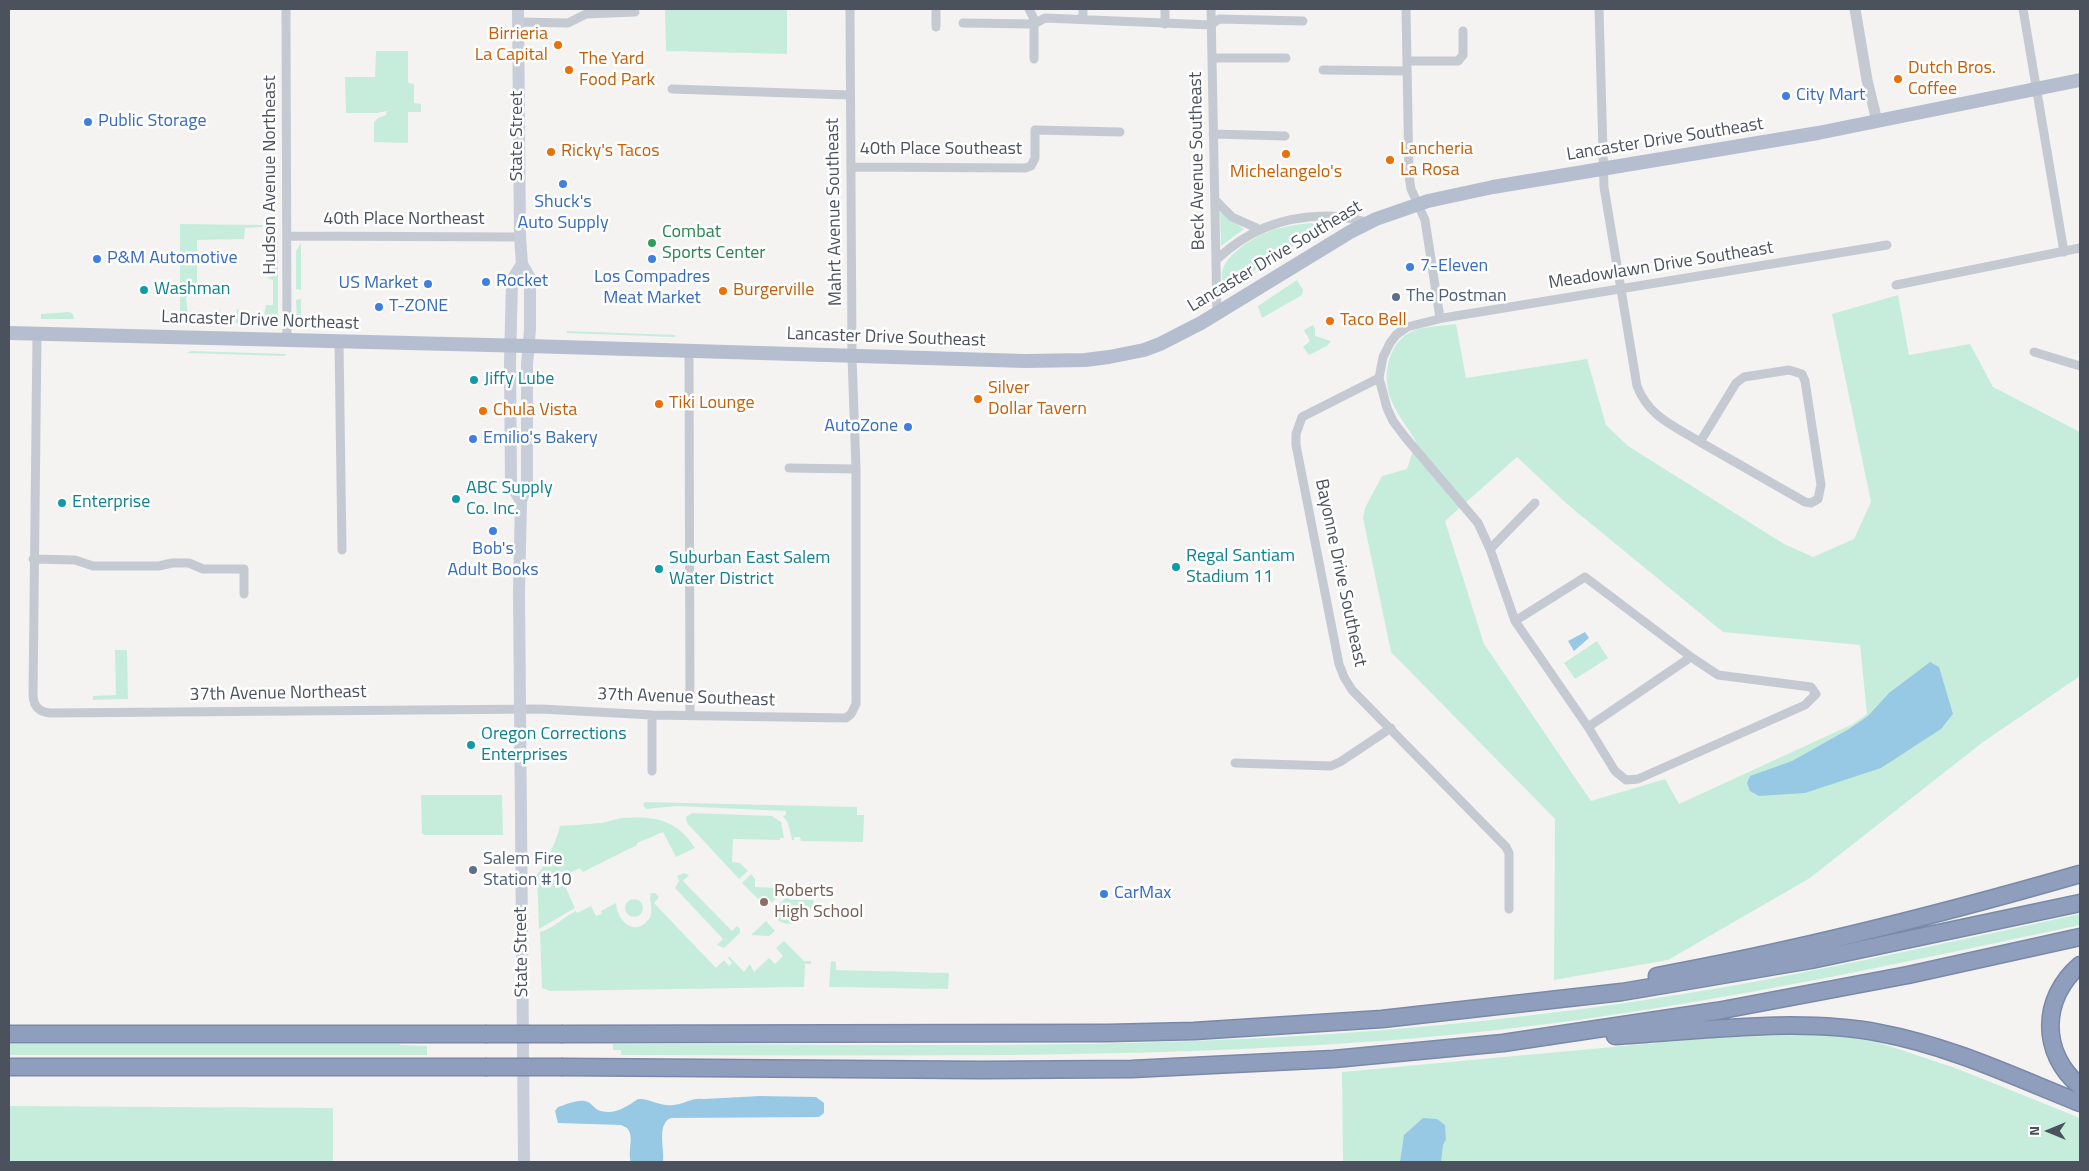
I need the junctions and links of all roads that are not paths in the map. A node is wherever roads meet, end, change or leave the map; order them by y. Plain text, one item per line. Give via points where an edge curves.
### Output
1 (286, 9) edge
2 (518, 9) edge
3 (850, 9) edge
4 (936, 9) edge
5 (1029, 9) edge
6 (1082, 9) edge
7 (1165, 9) edge
8 (1211, 9) edge
9 (1406, 9) edge
10 (1599, 9) edge
11 (1855, 9) edge
12 (2023, 9) edge
13 (635, 12) dead end
14 (1082, 19) junction
15 (1303, 21) dead end
16 (518, 22) junction
17 (963, 23) dead end
18 (1034, 24) junction
19 (1165, 24) junction
20 (1211, 25) junction
21 (936, 27) dead end
22 (1463, 31) dead end
23 (1212, 58) junction
24 (1286, 58) dead end
25 (1034, 59) dead end
26 (1407, 62) junction
27 (1323, 70) dead end
28 (1407, 72) junction
29 (2080, 80) edge
30 (672, 89) dead end
31 (2037, 89) junction
32 (849, 95) junction
33 (1877, 121) junction
34 (1120, 132) dead end
35 (1213, 134) junction
36 (1285, 136) dead end
37 (851, 167) junction
38 (1603, 170) junction
39 (1215, 200) junction
40 (1418, 204) junction
41 (1370, 222) junction
42 (1259, 229) junction
43 (287, 236) junction
44 (520, 237) junction
45 (1887, 245) dead end
46 (2080, 248) edge
47 (2064, 252) junction
48 (1216, 260) junction
49 (522, 264) junction
50 (1896, 285) dead end
51 (1620, 289) junction
52 (1217, 313) junction
53 (1440, 318) junction
54 (9, 333) edge
55 (37, 334) junction
56 (287, 340) junction
57 (339, 342) junction
58 (511, 346) junction
59 (529, 346) junction
60 (689, 351) junction
61 (2034, 352) dead end
62 (852, 357) junction
63 (2080, 366) edge
64 (1379, 378) junction
65 (1700, 442) junction
66 (789, 468) dead end
67 (856, 469) junction
68 (520, 501) junction
69 (1535, 503) dead end
70 (1490, 549) junction
71 (342, 550) dead end
72 (33, 559) junction
73 (244, 594) dead end
74 (1515, 621) junction
75 (1692, 657) junction
76 (520, 710) junction
77 (851, 714) joint
78 (652, 715) junction
79 (690, 716) junction
80 (1588, 727) junction
81 (1391, 728) junction
82 (1235, 763) dead end
83 (652, 772) dead end
84 (2080, 874) edge
85 (2080, 903) edge
86 (1510, 909) dead end
87 (2080, 937) edge
88 (2080, 965) edge
89 (1575, 996) junction
90 (9, 1034) edge
91 (1504, 1043) junction
92 (1952, 1052) junction
93 (9, 1067) edge
94 (2080, 1086) edge
95 (2080, 1102) edge
96 (2080, 1110) edge
97 (524, 1162) edge

1 - 43 street, Hudson Avenue Northeast
2 - 16 main road, State Street
3 - 32 street, Mahrt Avenue Southeast
4 - 21 street
5 - 18 street
6 - 14 street
7 - 19 street
8 - 20 street, Beck Avenue Southeast
9 - 26 street
10 - 38 street
11 - 33 street
12 - 31 street
13 - 16 street via 586,14 568,23
14 - 18 street via 1044,18
14 - 19 street
15 - 20 street via 1219,19
16 - 44 main road, State Street
17 - 18 street
18 - 25 street
19 - 20 street
20 - 23 street, Beck Avenue Southeast
22 - 26 street via 1463,55 1458,61
23 - 24 street
23 - 35 street, Beck Avenue Southeast
26 - 28 street
27 - 28 street
28 - 40 street via 1409,176
29 - 31 main road, Lancaster Drive Southeast
30 - 32 street
31 - 33 main road, Lancaster Drive Southeast
31 - 47 street
32 - 37 street, Mahrt Avenue Southeast
33 - 38 main road, Lancaster Drive Southeast
34 - 37 street, 40th Place Southeast via 1035,130 1035,158 1031,166 1025,168
35 - 36 street
35 - 39 street, Beck Avenue Southeast
37 - 62 street, Mahrt Avenue Southeast
38 - 40 main road, Lancaster Drive Southeast via 1493,187
38 - 51 street
39 - 42 street via 1232,217
39 - 48 street, Beck Avenue Southeast
40 - 41 main road, Lancaster Drive Southeast
40 - 53 street via 1425,220
41 - 42 street via 1325,216
41 - 52 main road, Lancaster Drive Southeast via 1321,248
42 - 48 street
43 - 44 street, 40th Place Northeast
43 - 56 street, Hudson Avenue Northeast
44 - 49 main road, State Street
45 - 51 street, Meadowlawn Drive Southeast
46 - 47 street
47 - 50 street
48 - 52 street, Beck Avenue Southeast
49 - 58 main road, State Street via 512,280
49 - 59 main road, State Street via 530,278
51 - 53 street, Meadowlawn Drive Southeast
51 - 65 street via 1641,398 1654,414
52 - 62 main road, Lancaster Drive Southeast via 1164,342 1110,358 1044,361
53 - 64 street, Meadowlawn Drive Southeast via 1413,324 1396,335 1383,357
54 - 55 main road, Lancaster Drive Northeast
55 - 56 main road, Lancaster Drive Northeast
55 - 72 street
56 - 57 main road, Lancaster Drive Northeast
57 - 58 main road, Lancaster Drive Northeast
57 - 71 street
58 - 59 main road, Lancaster Drive Southeast
58 - 68 main road, State Street via 511,485
59 - 60 main road, Lancaster Drive Southeast
59 - 68 main road, State Street via 527,484
60 - 62 main road, Lancaster Drive Southeast
60 - 79 street
61 - 63 street
62 - 67 street, Mahrt Avenue Southeast
64 - 70 street via 1387,408 1404,438 1478,523
64 - 81 street, Bayonne Drive Southeast via 1302,417 1296,445 1344,678
65 - 65 street via 1736,382 1755,375 1797,371 1802,374 1807,397 1821,484 1818,499 1805,502
66 - 67 street
67 - 77 street, Mahrt Avenue Southeast via 856,704
68 - 76 main road, State Street
69 - 70 street
70 - 74 street
72 - 73 street via 75,560 93,566 189,563 203,569 244,569
72 - 76 street, 37th Avenue Northeast via 33,696 37,709 50,713
74 - 75 street via 1585,577
74 - 80 street
75 - 80 street
75 - 80 street via 1718,675 1811,687 1816,694 1805,705 1631,781 1614,771
76 - 78 street, 37th Avenue Southeast
76 - 97 main road, State Street
77 - 79 street, 37th Avenue Southeast via 840,718
78 - 79 street, 37th Avenue Southeast
78 - 83 street
81 - 82 street via 1331,766
81 - 86 street, Bayonne Drive Southeast via 1506,846 1509,853
84 - 89 highway via 1954,909 1692,969 1620,982
85 - 89 highway via 1763,969 1622,992
87 - 91 highway via 1804,996
88 - 94 highway via 2061,985 2050,1024 2059,1062
89 - 90 highway, bridge via 1382,1019 1108,1034
91 - 92 highway via 1809,1026 1879,1033
91 - 93 highway, bridge via 1334,1059 1166,1068
92 - 95 highway
92 - 96 highway via 1972,1067

